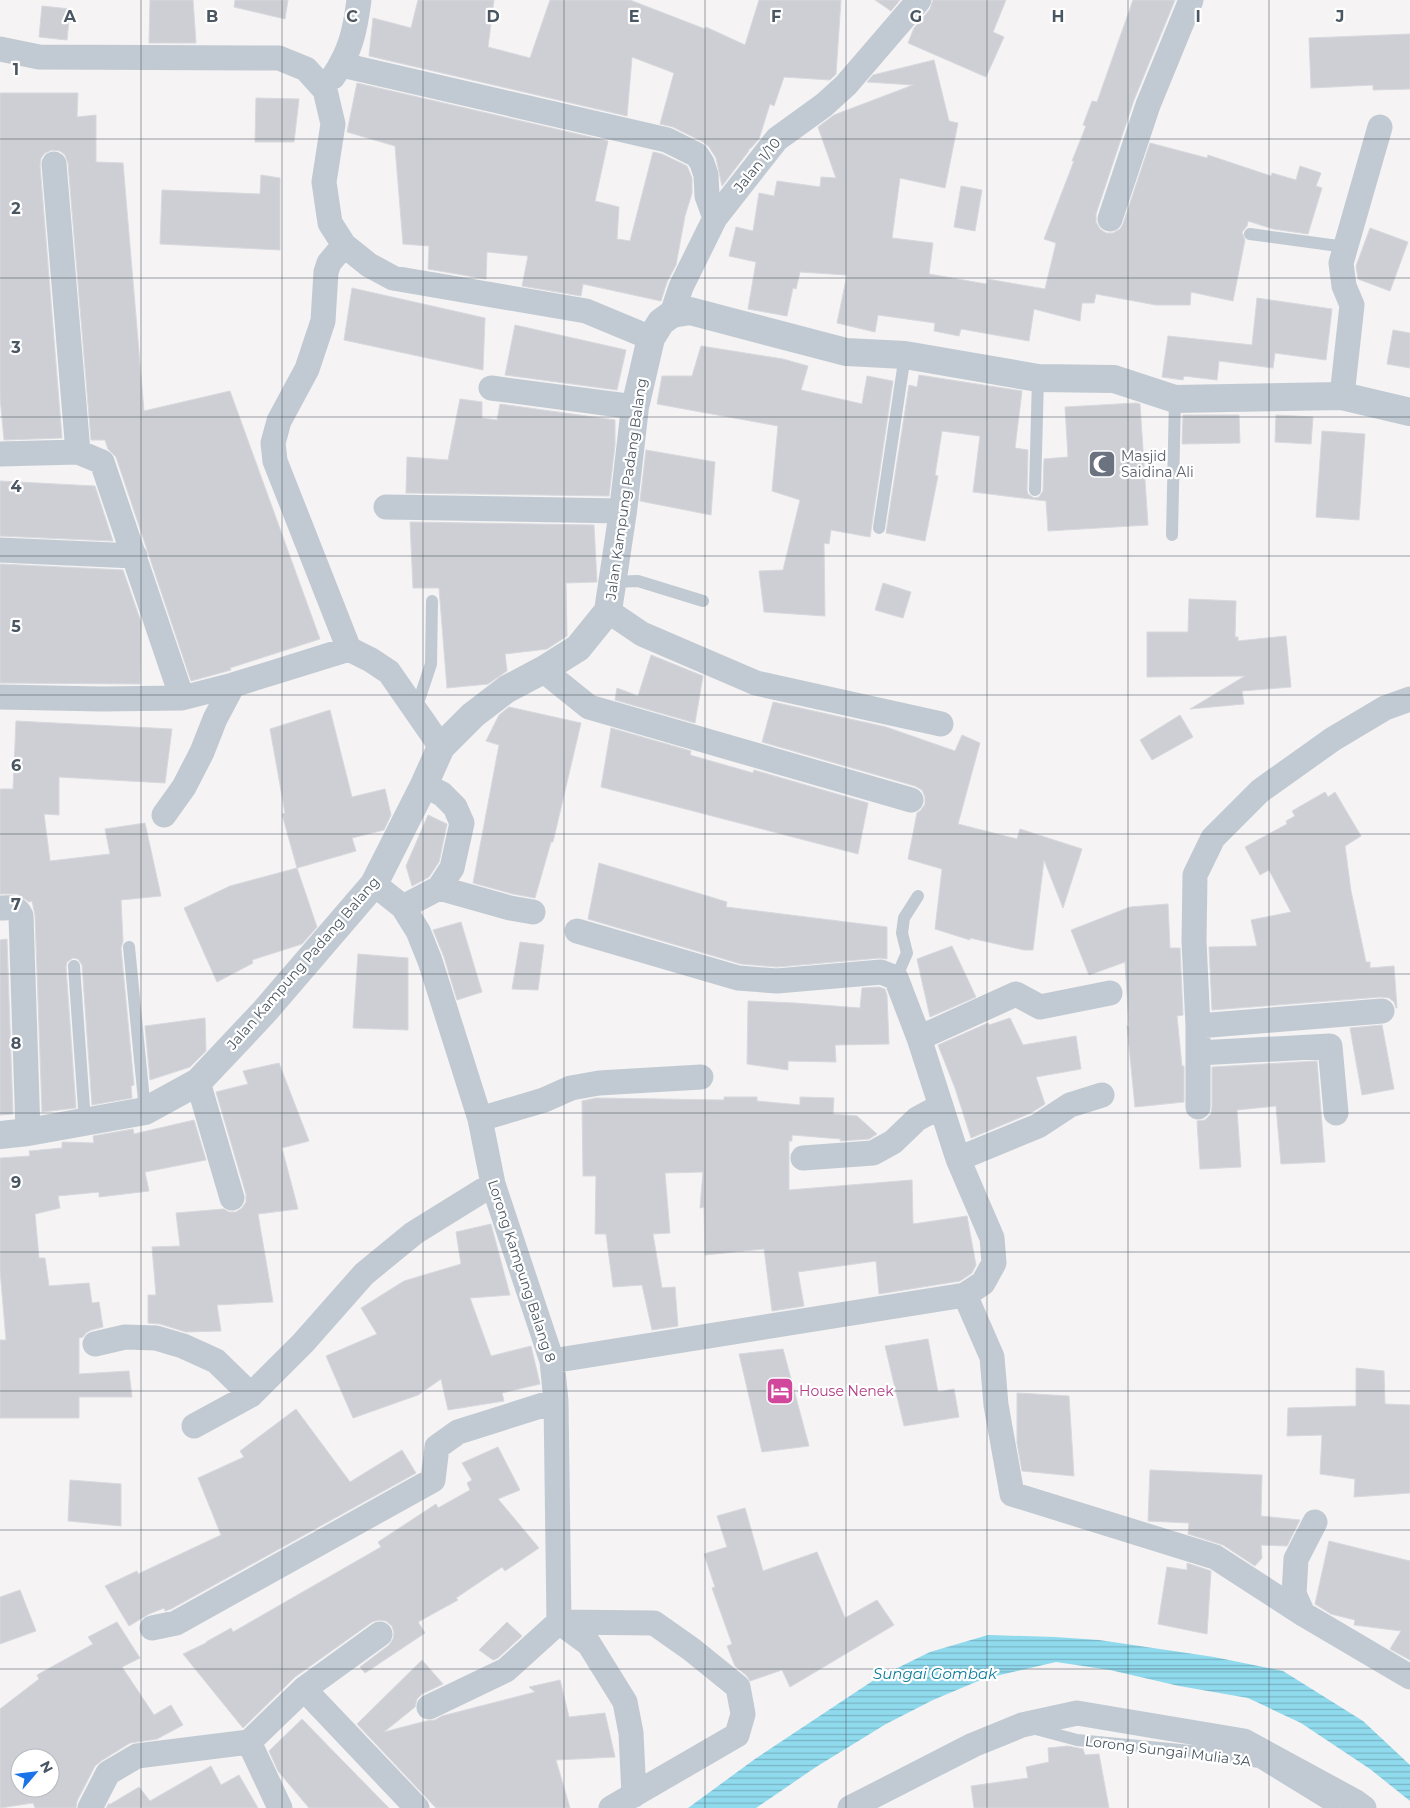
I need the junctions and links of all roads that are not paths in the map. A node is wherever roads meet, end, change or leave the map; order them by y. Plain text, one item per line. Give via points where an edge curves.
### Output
1 (359, 0) edge
2 (919, 0) edge
3 (1191, 0) edge
4 (0, 49) edge
5 (342, 65) junction
6 (325, 90) junction
7 (1380, 127) dead end
8 (54, 164) dead end
9 (715, 218) junction
10 (1110, 219) dead end
11 (1250, 234) dead end
12 (344, 245) junction
13 (1346, 247) junction
14 (672, 314) junction
15 (651, 338) junction
16 (905, 355) junction
17 (1038, 378) junction
18 (491, 388) dead end
19 (1342, 396) junction
20 (1175, 399) junction
21 (635, 407) junction
22 (1410, 412) edge
23 (78, 452) junction
24 (0, 454) edge
25 (1035, 490) dead end
26 (386, 507) dead end
27 (623, 511) junction
28 (879, 528) dead end
29 (1172, 535) dead end
30 (0, 550) edge
31 (135, 556) junction
32 (612, 582) junction
33 (432, 601) dead end
34 (703, 601) dead end
35 (608, 611) junction
36 (349, 650) junction
37 (543, 670) junction
38 (233, 685) junction
39 (0, 697) edge
40 (182, 698) junction
41 (1410, 699) edge
42 (415, 712) junction
43 (941, 724) dead end
44 (441, 747) junction
45 (424, 786) junction
46 (910, 800) dead end
47 (164, 815) dead end
48 (374, 884) junction
49 (439, 888) junction
50 (918, 896) dead end
51 (403, 907) junction
52 (0, 908) edge
53 (533, 912) dead end
54 (577, 931) dead end
55 (129, 947) dead end
56 (74, 966) dead end
57 (896, 978) junction
58 (1110, 993) dead end
59 (1382, 1011) dead end
60 (1198, 1026) junction
61 (920, 1038) junction
62 (1198, 1053) junction
63 (701, 1077) dead end
64 (198, 1082) junction
65 (1102, 1095) dead end
66 (941, 1106) junction
67 (1198, 1107) dead end
68 (145, 1111) junction
69 (1336, 1113) dead end
70 (480, 1119) junction
71 (85, 1122) junction
72 (28, 1132) junction
73 (0, 1135) edge
74 (803, 1158) dead end
75 (958, 1159) junction
76 (494, 1184) junction
77 (232, 1198) dead end
78 (965, 1295) junction
79 (95, 1344) dead end
80 (552, 1360) junction
81 (251, 1395) junction
82 (556, 1401) junction
83 (194, 1426) dead end
84 (1315, 1522) dead end
85 (1303, 1614) junction
86 (559, 1622) junction
87 (152, 1628) dead end
88 (380, 1634) dead end
89 (1410, 1677) edge
90 (304, 1690) junction
91 (429, 1707) dead end
92 (1022, 1725) junction
93 (249, 1742) junction
94 (634, 1795) junction
95 (90, 1808) edge
96 (280, 1808) edge
97 (416, 1808) edge
98 (610, 1808) edge
99 (850, 1808) edge
100 (1334, 1808) edge
101 (1364, 1808) edge

1 - 5 street via 355,33
2 - 9 street, Jalan 1/10 via 846,86 777,139
3 - 10 street via 1148,105
4 - 6 street via 39,57 279,58 306,68
5 - 6 street
5 - 9 street via 667,140 697,155 706,175 707,196
6 - 12 street via 333,124 324,182 330,223
7 - 13 street
8 - 23 street
9 - 14 street, Jalan 1/10 via 681,287
11 - 13 lane
12 - 15 street via 369,265 393,278 586,311
12 - 36 street via 329,263 323,321 307,369 279,421 273,443 275,461
13 - 19 street via 1341,263 1344,286 1352,305
14 - 15 street, Jalan Kampung Padang Balang via 661,322
14 - 16 street via 690,312 846,352
15 - 21 street, Jalan Kampung Padang Balang
16 - 17 street
16 - 28 lane
17 - 20 street via 1114,379
17 - 25 lane
18 - 21 street
19 - 20 street
19 - 22 street
20 - 29 lane
21 - 27 street, Jalan Kampung Padang Balang
23 - 24 street
23 - 31 street via 102,462
26 - 27 street
27 - 32 street, Jalan Kampung Padang Balang
30 - 31 street
31 - 40 street
32 - 34 lane via 638,581
32 - 35 street, Jalan Kampung Padang Balang
33 - 42 lane via 431,664
35 - 37 street, Jalan Kampung Padang Balang via 578,648
35 - 43 street via 642,634 756,684
36 - 38 street
36 - 42 street via 389,672
37 - 44 street, Jalan Kampung Padang Balang via 507,689 473,715
37 - 46 street via 589,707
38 - 40 street
38 - 47 street via 184,787
39 - 40 street
41 - 60 street via 1385,708 1260,791 1214,838 1195,875
42 - 44 street
44 - 45 street, Jalan Kampung Padang Balang
45 - 48 street, Jalan Kampung Padang Balang
45 - 49 street via 442,794 456,807 462,823 452,868
48 - 51 street, Lorong Kampung Balang 8
48 - 64 street, Jalan Kampung Padang Balang via 264,1012
49 - 51 street
49 - 53 street
50 - 57 lane via 904,918 902,933 907,953
51 - 70 street, Lorong Kampung Balang 8 via 418,930 430,961
52 - 72 street via 15,908 21,916
54 - 57 street via 738,978 776,981 881,972
55 - 68 lane
56 - 71 lane
57 - 61 street
58 - 61 street via 1040,1007 1016,994
59 - 60 street
60 - 62 street
61 - 66 street
62 - 67 street
62 - 69 street via 1330,1046
63 - 70 street via 599,1083 571,1088 544,1100
64 - 68 street, Jalan Kampung Padang Balang
64 - 77 street
65 - 75 street via 1070,1105 1038,1126
66 - 74 street via 917,1119 893,1142 873,1153
66 - 75 street
68 - 71 street, Jalan Kampung Padang Balang
70 - 76 street, Lorong Kampung Balang 8
71 - 72 street, Jalan Kampung Padang Balang
72 - 73 street, Jalan Kampung Padang Balang
75 - 78 street via 992,1238 994,1263 983,1283
76 - 80 street, Lorong Kampung Balang 8
76 - 81 street via 414,1233 364,1274 303,1343
78 - 80 street
78 - 85 street via 992,1357 996,1405 1012,1494 1215,1558
79 - 81 street via 125,1337 156,1338 183,1346 216,1361
80 - 82 street, Lorong Kampung Balang 8
81 - 83 street
82 - 86 street, Lorong Kampung Balang 8
82 - 87 street via 458,1432 437,1447 433,1480 176,1624
84 - 85 street via 1296,1560 1294,1594
85 - 89 street
86 - 91 street via 506,1670
86 - 94 street via 589,1644 625,1702 631,1733
86 - 94 street via 654,1623 738,1687 743,1714 737,1735
88 - 90 street
90 - 93 street
90 - 97 street
92 - 99 street, Lorong Sungai Mulia 3A
92 - 100 lane, Lorong Sungai Mulia 3A via 1077,1740 1201,1752 1259,1762
92 - 101 street, Lorong Sungai Mulia 3A via 1077,1713 1244,1740
93 - 95 street via 136,1756 108,1773
93 - 96 street
94 - 98 street

